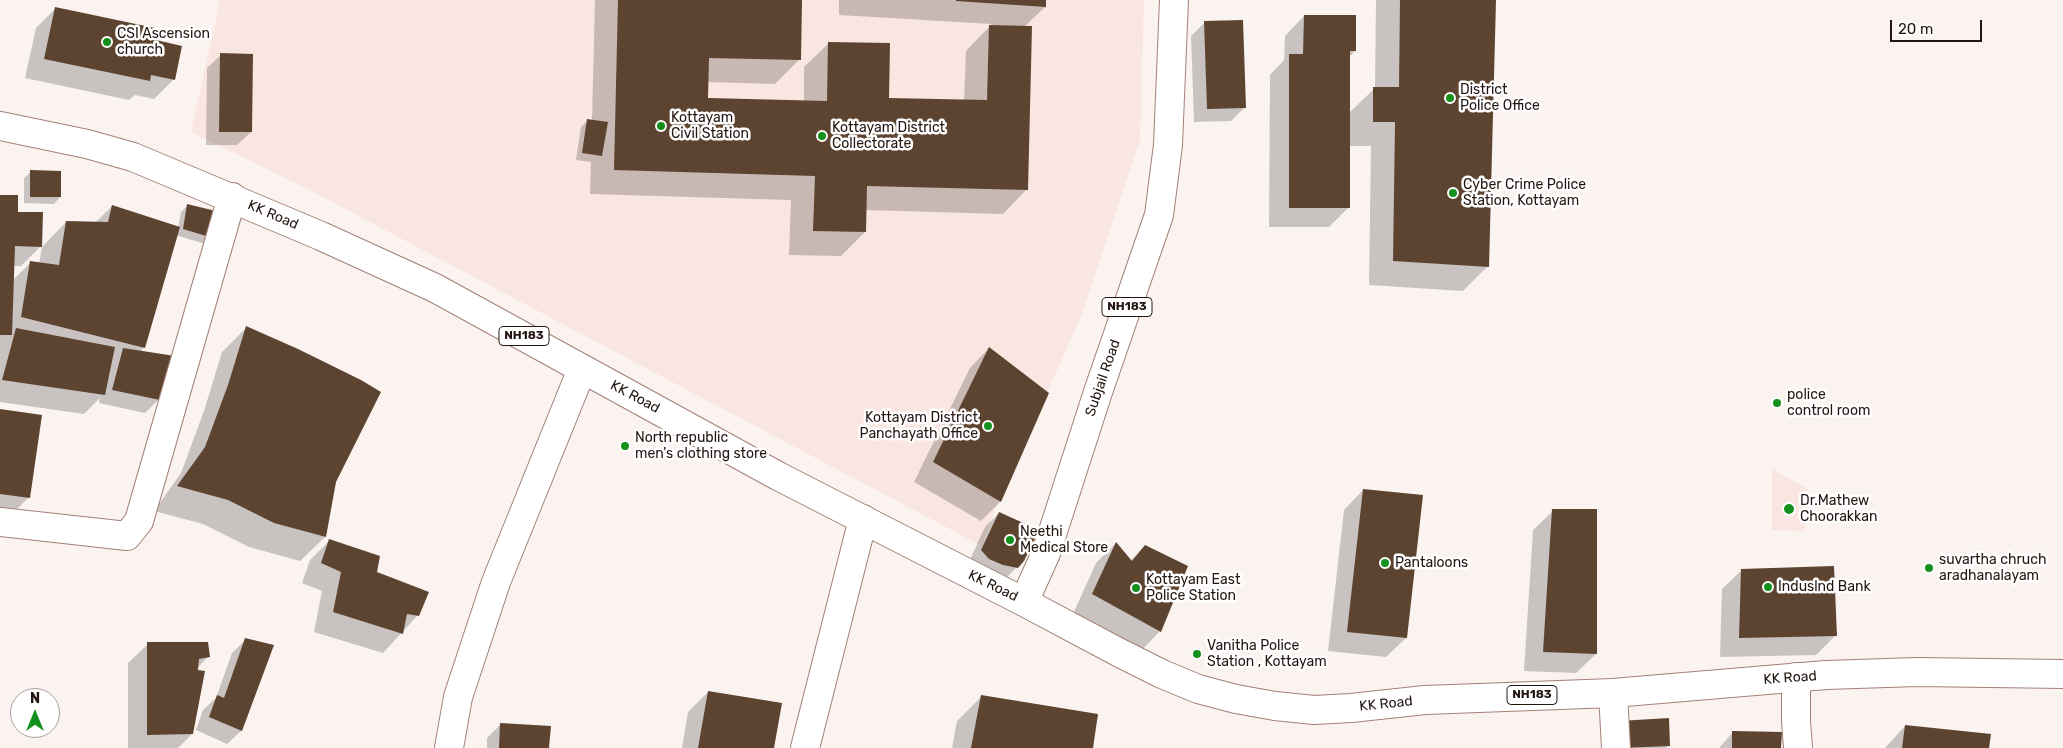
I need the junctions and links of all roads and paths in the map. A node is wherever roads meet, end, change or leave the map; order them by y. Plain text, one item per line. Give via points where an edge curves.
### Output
1 (1174, 0) edge
2 (0, 126) edge
3 (232, 198) junction
4 (582, 369) junction
5 (863, 519) junction
6 (0, 522) edge
7 (1024, 602) junction
8 (2063, 674) edge
9 (1796, 678) junction
10 (1613, 693) junction
11 (449, 748) edge
12 (805, 748) edge
13 (1616, 748) edge
14 (1798, 748) edge

1 - 7 main road, Subjail Road / NH183 via 1168,145 1159,215 1046,553
2 - 3 main road, KK Road / NH183 via 133,157
3 - 4 main road, KK Road / NH183 via 435,288
3 - 6 main road via 139,521 127,536
4 - 5 main road, KK Road / NH183
4 - 11 main road via 496,582 458,697
5 - 7 main road, KK Road / NH183
5 - 12 main road
7 - 10 main road, KK Road / NH183 via 1162,674 1198,689 1275,706 1314,710 1462,698
8 - 9 main road, KK Road / NH183 via 1917,672
9 - 10 main road, KK Road / NH183
9 - 14 main road
10 - 13 main road

